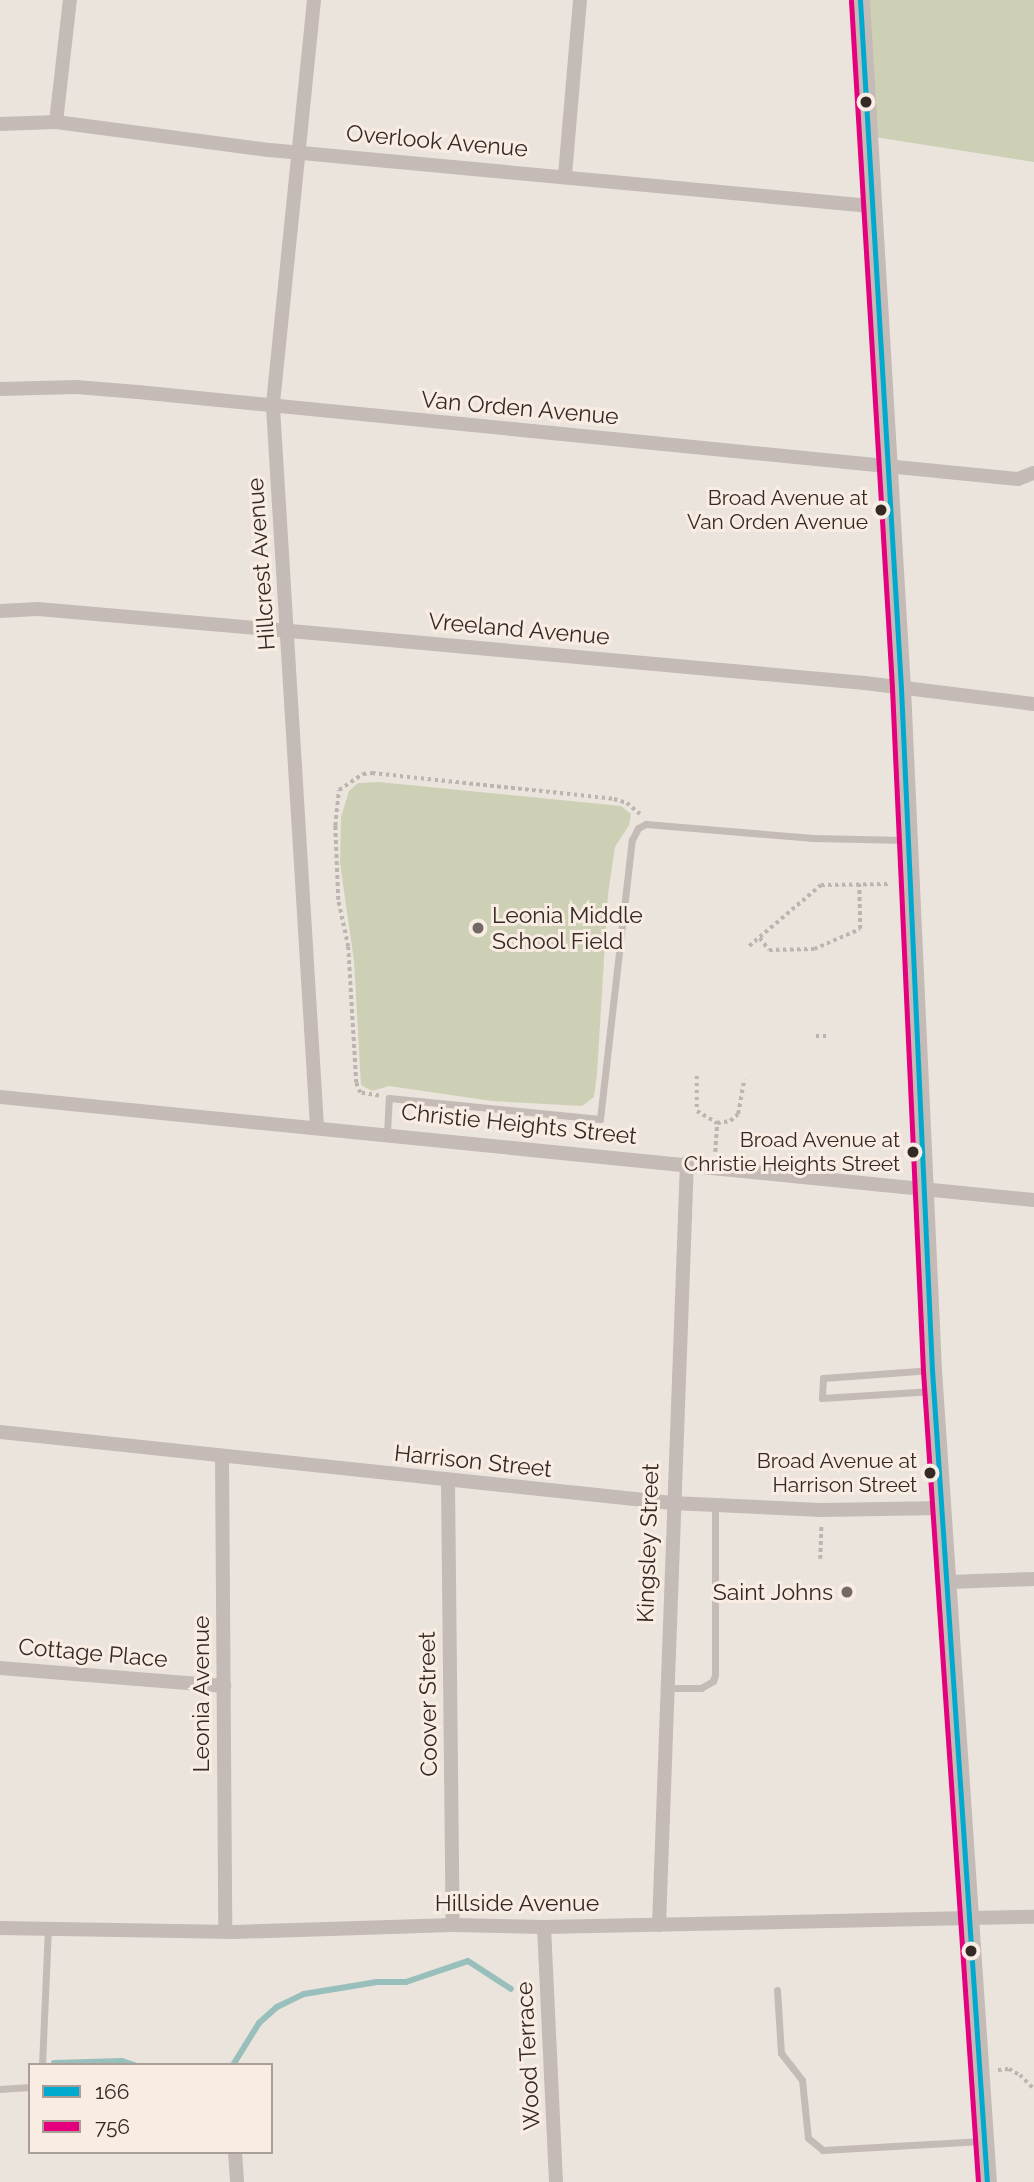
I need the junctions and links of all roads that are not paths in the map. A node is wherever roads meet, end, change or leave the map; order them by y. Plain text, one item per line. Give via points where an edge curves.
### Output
1 (70, 0) edge
2 (314, 0) edge
3 (580, 0) edge
4 (860, 0) edge
5 (56, 121) junction
6 (0, 124) edge
7 (299, 152) junction
8 (565, 175) junction
9 (870, 206) junction
10 (0, 389) edge
11 (273, 407) junction
12 (886, 463) junction
13 (1034, 473) edge
14 (0, 611) edge
15 (288, 631) junction
16 (901, 688) junction
17 (1034, 704) edge
18 (907, 840) junction
19 (0, 1097) edge
20 (317, 1127) junction
21 (387, 1133) junction
22 (687, 1163) junction
23 (923, 1189) junction
24 (1034, 1200) edge
25 (932, 1370) junction
26 (934, 1391) junction
27 (0, 1432) edge
28 (222, 1457) junction
29 (448, 1482) junction
30 (672, 1503) junction
31 (715, 1507) junction
32 (943, 1508) junction
33 (1034, 1579) edge
34 (948, 1582) junction
35 (0, 1668) edge
36 (224, 1686) junction
37 (666, 1688) junction
38 (1034, 1917) edge
39 (970, 1918) junction
40 (453, 1925) junction
41 (659, 1925) junction
42 (544, 1927) junction
43 (0, 1928) edge
44 (48, 1929) junction
45 (225, 1931) junction
46 (777, 1990) dead end
47 (42, 2063) edge
48 (28, 2087) edge
49 (0, 2089) edge
50 (984, 2141) junction
51 (235, 2154) edge
52 (237, 2182) edge
53 (556, 2182) edge
54 (987, 2182) edge

1 - 5 street
2 - 7 street, Hillcrest Avenue
3 - 8 street
4 - 9 street
5 - 6 street, Overlook Avenue
5 - 7 street, Overlook Avenue
7 - 8 street, Overlook Avenue
7 - 11 street, Hillcrest Avenue
8 - 9 street, Overlook Avenue
9 - 12 street
10 - 11 street, Van Orden Avenue via 76,387
11 - 12 street, Van Orden Avenue
11 - 15 street, Hillcrest Avenue
12 - 13 street, Van Orden Avenue via 1018,479
12 - 16 street
14 - 15 street, Vreeland Avenue via 38,609
15 - 16 street, Vreeland Avenue
15 - 20 street, Hillcrest Avenue
16 - 17 street, Vreeland Avenue
16 - 18 street
18 - 21 lane via 813,838 646,824 638,828 632,840 600,1119 388,1098
18 - 23 street
19 - 20 street, Christie Heights Street
20 - 21 street, Christie Heights Street
21 - 22 street, Christie Heights Street
22 - 23 street, Christie Heights Street
22 - 30 street, Kingsley Street
23 - 24 street, Christie Heights Street
23 - 25 street
25 - 26 street
25 - 26 lane via 823,1378 822,1398
26 - 32 street
27 - 28 street, Harrison Street
28 - 29 street, Harrison Street
28 - 36 street, Leonia Avenue
29 - 30 street, Harrison Street
29 - 40 street, Coover Street
30 - 31 street, Harrison Street
30 - 37 street, Kingsley Street
31 - 32 street, Harrison Street
31 - 37 lane via 715,1675 701,1688
32 - 34 street
33 - 34 street
34 - 39 street
35 - 36 street, Cottage Place
36 - 45 street, Leonia Avenue
37 - 41 street, Kingsley Street
38 - 39 street, Hillside Avenue
39 - 41 street, Hillside Avenue
39 - 50 street
40 - 42 street, Hillside Avenue
40 - 45 street, Hillside Avenue
41 - 42 street, Hillside Avenue
42 - 53 street, Wood Terrace
43 - 44 street, Hillside Avenue
44 - 45 street, Hillside Avenue
44 - 47 lane
46 - 50 lane via 781,2053 802,2080 808,2138 822,2150
48 - 49 lane
50 - 54 street
51 - 52 street

